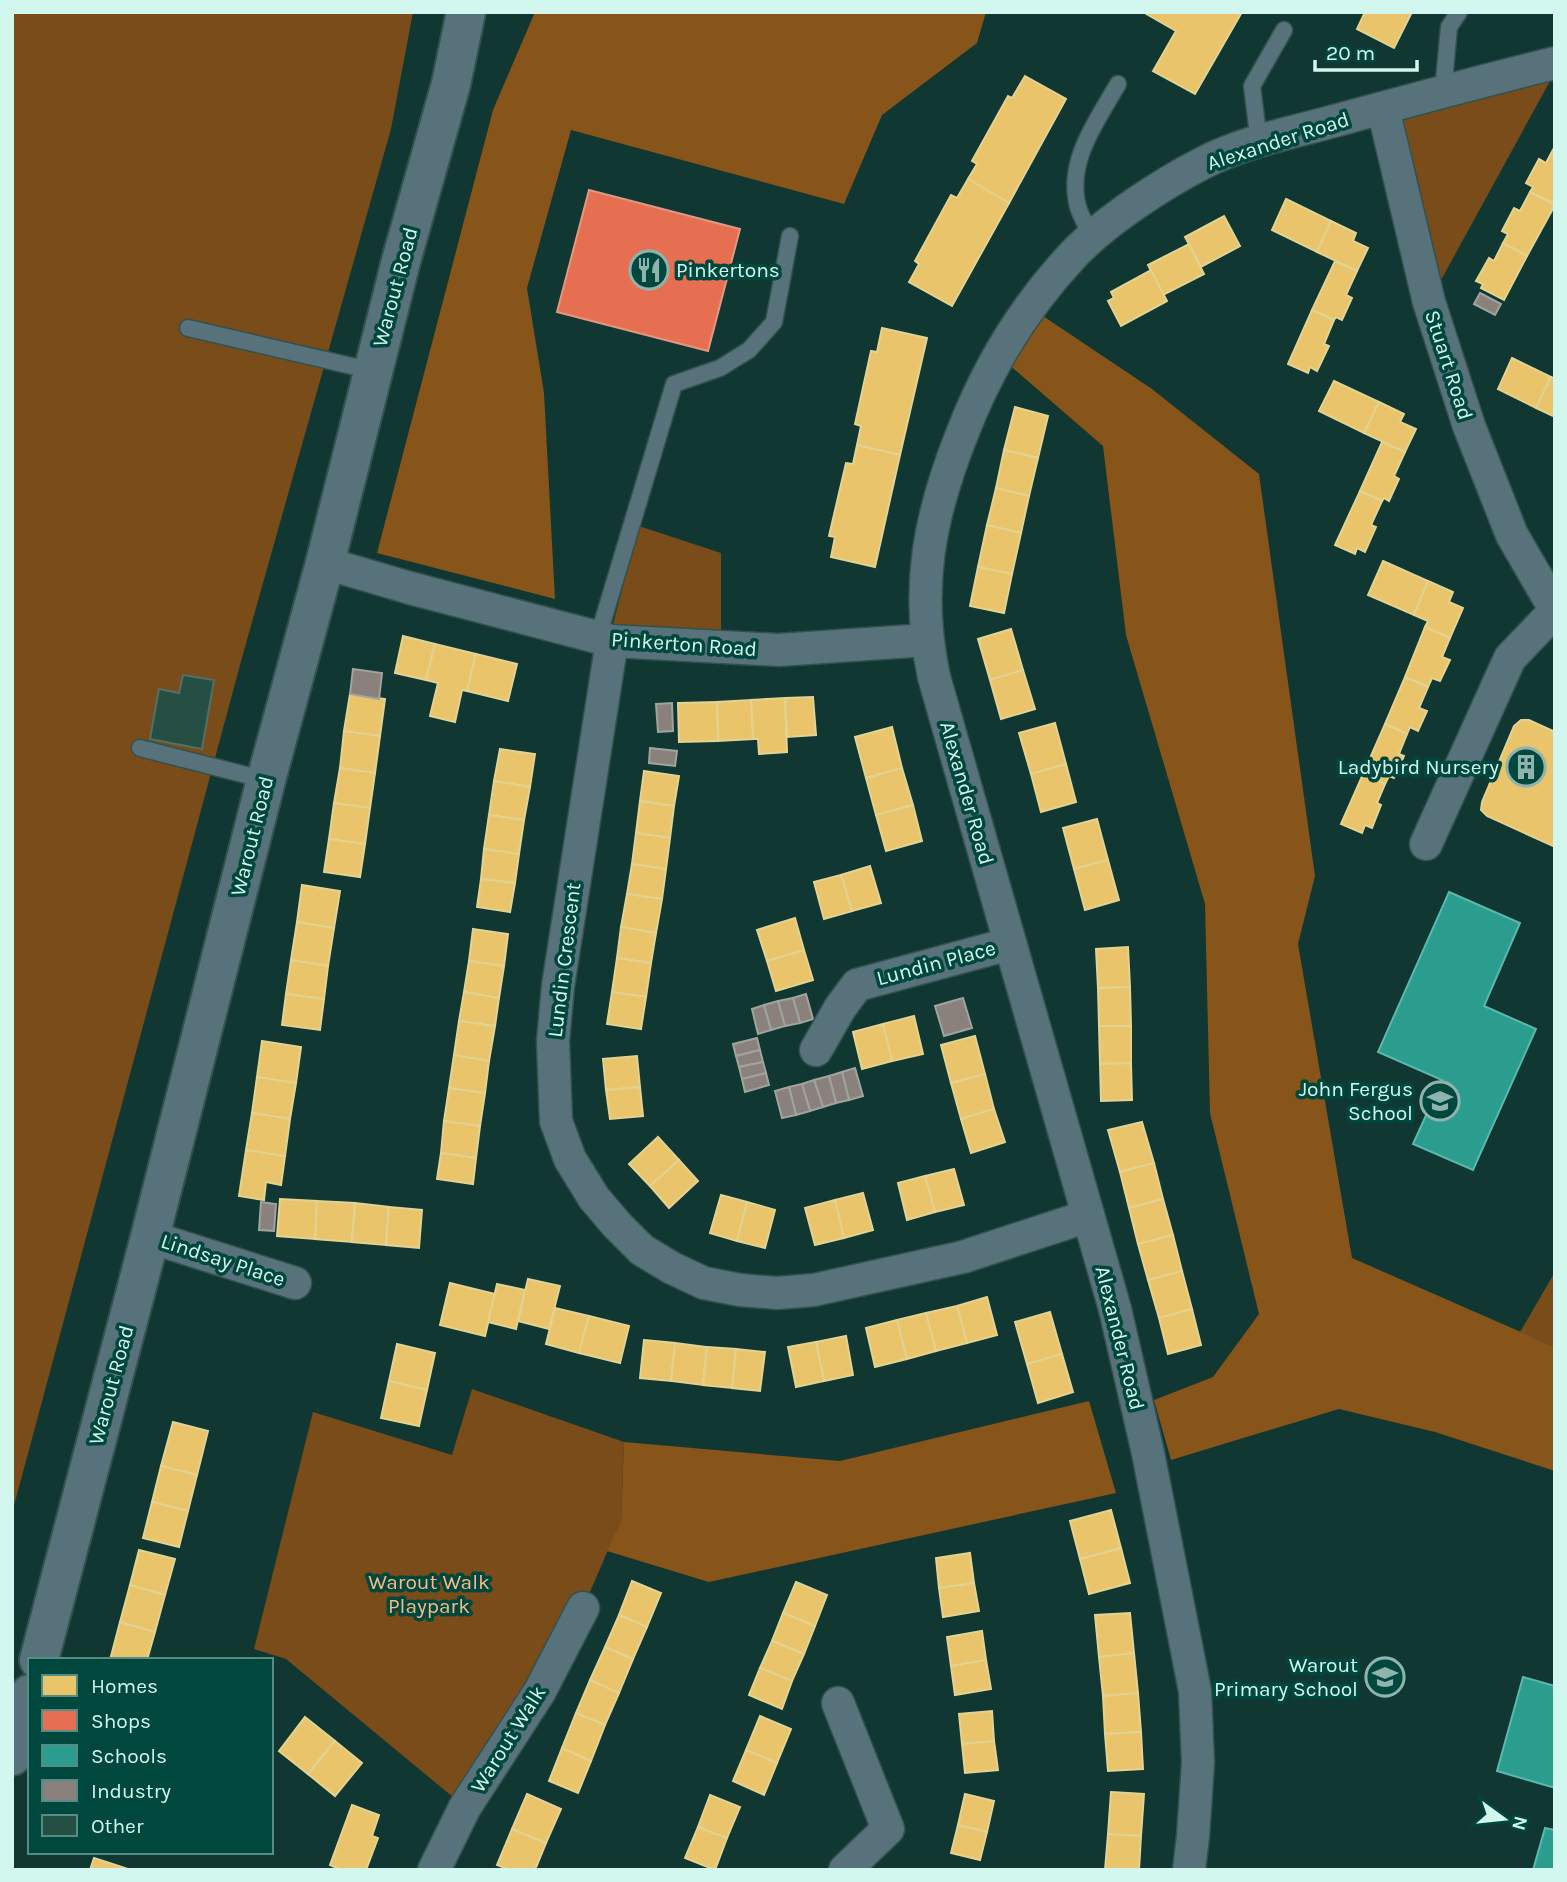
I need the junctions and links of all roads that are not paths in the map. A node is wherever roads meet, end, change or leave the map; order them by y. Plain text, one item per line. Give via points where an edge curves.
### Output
1 (466, 12) edge
2 (1460, 12) edge
3 (1284, 30) dead end
4 (1555, 64) edge
5 (1118, 84) dead end
6 (1443, 91) junction
7 (1383, 108) junction
8 (1259, 142) junction
9 (790, 236) dead end
10 (1092, 237) junction
11 (188, 328) dead end
12 (373, 371) junction
13 (325, 563) junction
14 (1545, 567) edge
15 (1555, 610) edge
16 (605, 639) junction
17 (926, 640) junction
18 (140, 748) dead end
19 (266, 780) junction
20 (1426, 844) dead end
21 (1009, 944) junction
22 (816, 1050) dead end
23 (1088, 1216) junction
24 (150, 1237) junction
25 (295, 1283) dead end
26 (583, 1608) dead end
27 (40, 1658) edge
28 (28, 1701) edge
29 (838, 1703) dead end
30 (12, 1756) edge
31 (434, 1870) edge
32 (845, 1870) edge
33 (1189, 1870) edge

1 - 12 street, Warout Road via 451,84
2 - 6 lane via 1449,27
3 - 8 lane via 1252,86
4 - 6 street, Alexander Road
5 - 10 lane via 1078,157 1074,181 1079,208
6 - 7 street, Alexander Road
7 - 8 street, Alexander Road
7 - 14 street, Stuart Road via 1429,302 1469,426 1512,535
8 - 10 street, Alexander Road via 1204,162
9 - 16 lane via 774,322 749,350 720,368 674,384
10 - 17 street, Alexander Road via 1041,293 1011,335 968,416 930,535
11 - 12 lane
12 - 13 street, Warout Road
13 - 16 street, Pinkerton Road
13 - 19 street, Warout Road
14 - 15 street, Stuart Road
15 - 20 street via 1510,658
16 - 17 street, Pinkerton Road via 779,650
16 - 23 street, Lundin Crescent via 553,1041 555,1121 570,1159 600,1206 642,1250 672,1268 704,1283 776,1293 814,1290 962,1257
17 - 21 street, Alexander Road
18 - 19 lane
19 - 24 street, Warout Road
21 - 22 street, Lundin Place via 857,985
21 - 23 street, Alexander Road
23 - 33 street, Alexander Road via 1148,1453 1195,1691 1198,1763
24 - 25 street, Lindsay Place
24 - 27 street, Warout Road
26 - 31 street, Warout Walk via 540,1691 465,1807
28 - 30 street
29 - 32 street via 888,1829

